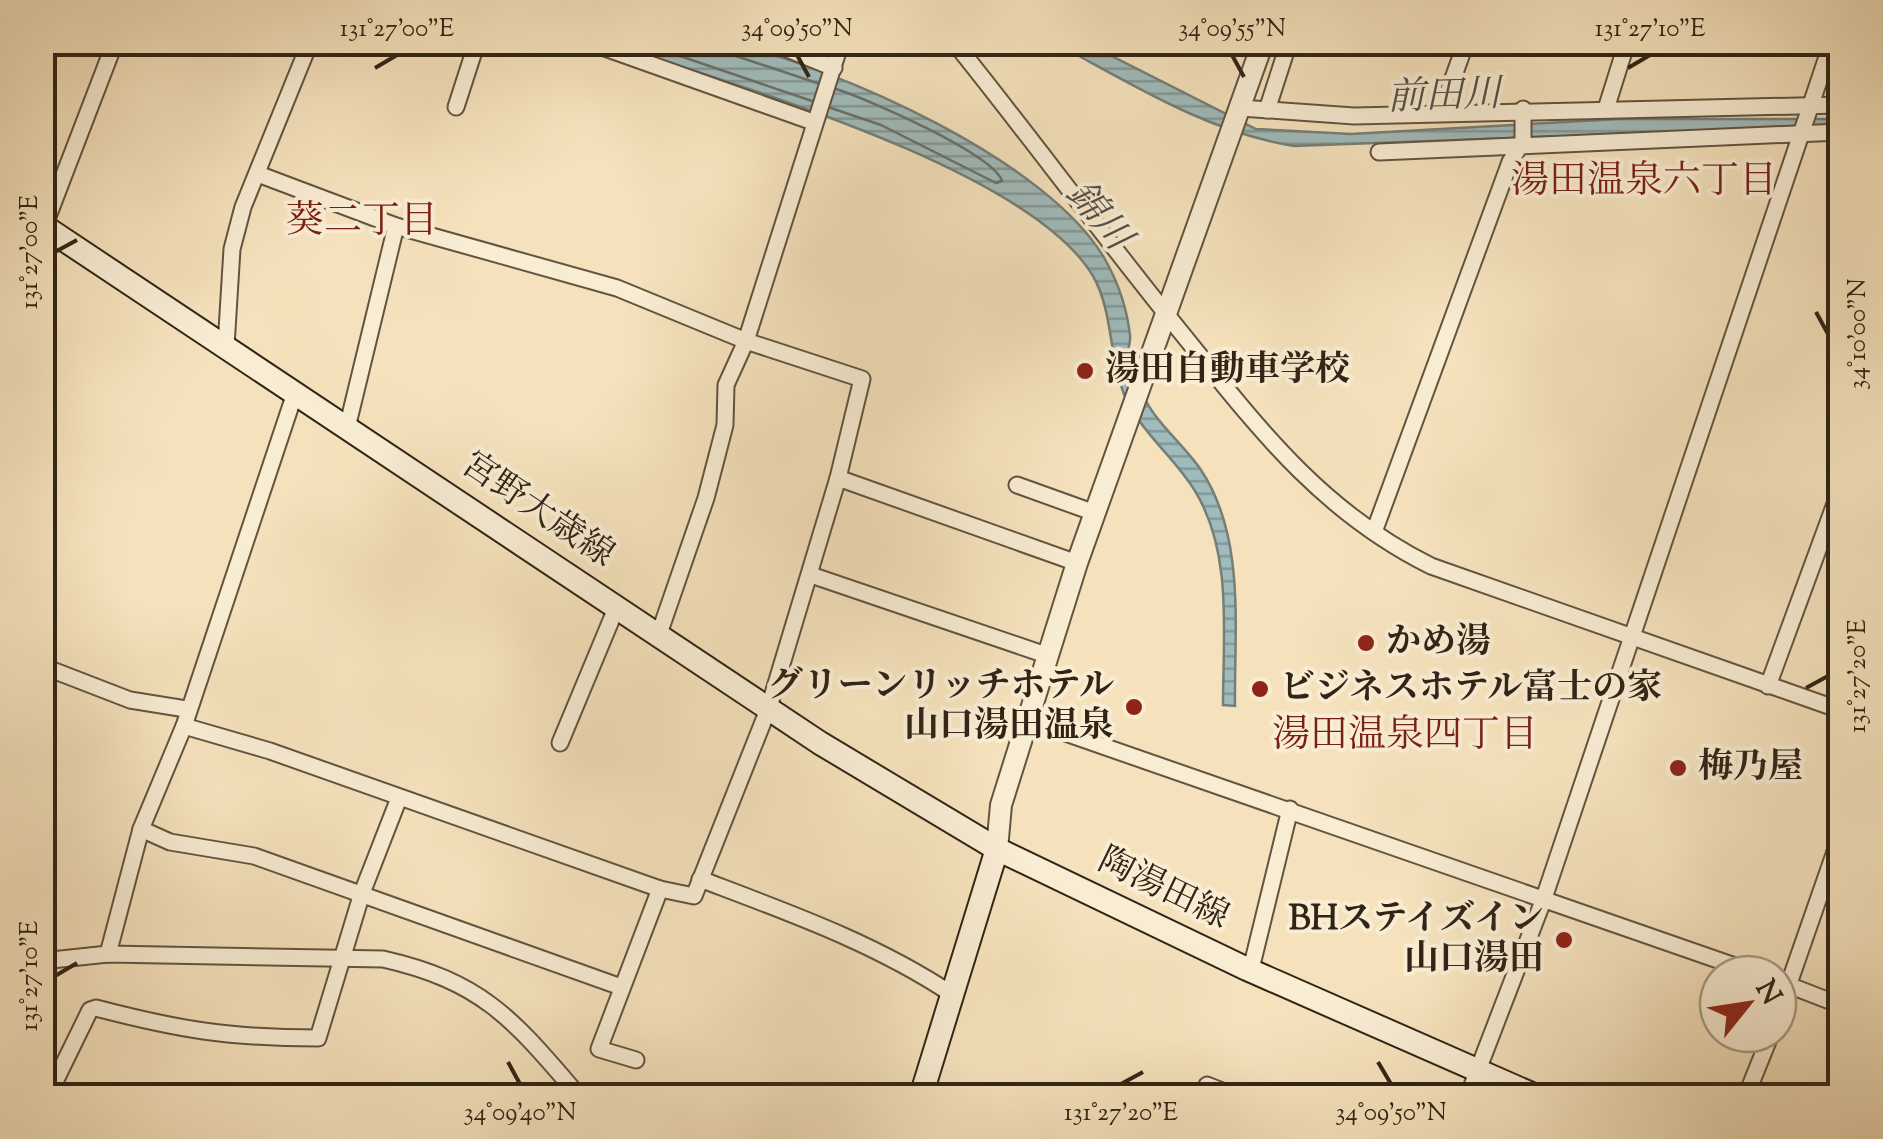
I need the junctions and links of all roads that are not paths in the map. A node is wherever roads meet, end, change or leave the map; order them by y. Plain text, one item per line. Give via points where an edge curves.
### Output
1 (115, 42) edge
2 (310, 42) edge
3 (477, 42) edge
4 (588, 42) edge
5 (770, 42) edge
6 (841, 42) edge
7 (954, 42) edge
8 (974, 42) edge
9 (1262, 42) edge
10 (1289, 42) edge
11 (1400, 42) edge
12 (1496, 42) edge
13 (1627, 42) edge
14 (1466, 43) edge
15 (1831, 43) edge
16 (1840, 47) edge
17 (966, 58) junction
18 (834, 68) junction
19 (1840, 105) edge
20 (456, 107) dead end
21 (1240, 108) junction
22 (1523, 109) junction
23 (1606, 109) junction
24 (1267, 110) junction
25 (1809, 110) junction
26 (1440, 112) junction
27 (813, 122) junction
28 (1840, 132) edge
29 (1802, 133) junction
30 (1521, 144) junction
31 (1380, 152) dead end
32 (258, 174) junction
33 (44, 226) edge
34 (396, 226) junction
35 (1167, 316) junction
36 (746, 341) junction
37 (226, 346) junction
38 (295, 392) junction
39 (347, 428) junction
40 (838, 478) junction
41 (1017, 485) dead end
42 (1840, 490) edge
43 (1095, 513) junction
44 (1374, 532) junction
45 (1077, 562) junction
46 (811, 574) junction
47 (617, 606) junction
48 (659, 634) junction
49 (1633, 640) junction
50 (1049, 656) junction
51 (42, 666) edge
52 (1768, 686) junction
53 (770, 707) junction
54 (186, 709) junction
55 (1840, 710) edge
56 (1028, 720) junction
57 (184, 726) junction
58 (560, 742) dead end
59 (398, 798) junction
60 (1290, 809) junction
61 (141, 829) junction
62 (1840, 837) edge
63 (997, 849) junction
64 (700, 880) junction
65 (660, 890) junction
66 (362, 893) junction
67 (1543, 901) junction
68 (108, 954) junction
69 (1699, 954) edge
70 (1795, 954) edge
71 (341, 959) junction
72 (42, 962) edge
73 (1251, 970) junction
74 (621, 987) junction
75 (1798, 988) edge
76 (953, 995) junction
77 (1840, 1005) edge
78 (1762, 1054) edge
79 (636, 1060) dead end
80 (1478, 1070) junction
81 (48, 1088) edge
82 (579, 1096) edge
83 (921, 1096) edge
84 (1203, 1096) edge
85 (1236, 1096) edge
86 (1468, 1096) edge
87 (1536, 1096) edge
88 (1746, 1096) edge

1 - 33 street
2 - 32 street
3 - 20 street
4 - 27 street
5 - 18 street
6 - 18 street
7 - 17 street
8 - 17 street
9 - 21 street
10 - 24 street
11 - 14 street
12 - 14 street
13 - 23 street
14 - 26 street
15 - 16 street
15 - 25 street
17 - 35 street
18 - 27 street
19 - 25 street
21 - 24 street
21 - 35 street
22 - 23 street
22 - 26 street
22 - 30 street
23 - 25 street
24 - 26 street
25 - 29 street
27 - 36 street
28 - 29 street
29 - 30 street
29 - 49 street
30 - 31 street
30 - 44 street
32 - 34 street
32 - 37 street via 232,249
33 - 37 main road, 宮野大歳線
34 - 36 street via 617,288
34 - 39 street
35 - 43 street
35 - 44 street via 1293,467
36 - 40 street via 862,378
36 - 48 street via 726,385 725,425 706,498
37 - 38 main road, 宮野大歳線
38 - 39 main road, 宮野大歳線
38 - 54 street
39 - 47 main road, 宮野大歳線
40 - 45 street
40 - 46 street
41 - 43 street
42 - 52 street
43 - 45 street
44 - 49 street via 1431,566
45 - 50 street
46 - 50 street
46 - 53 street
47 - 48 main road, 宮野大歳線
47 - 58 street
48 - 53 main road, 宮野大歳線
49 - 52 street
49 - 67 street
50 - 56 street
51 - 54 street via 130,700
52 - 55 street
53 - 63 main road, 宮野大歳線
53 - 64 street
54 - 57 street
56 - 60 street
56 - 63 street via 1001,805
57 - 59 street
57 - 61 street
59 - 65 street
59 - 66 street
60 - 67 street
60 - 73 street
61 - 66 street via 170,842 254,856
61 - 68 street
62 - 70 street
63 - 73 main road, 陶湯田線
63 - 76 main road
64 - 65 street via 694,896
64 - 76 street via 804,918 912,968
65 - 74 street
66 - 71 street
66 - 74 street
67 - 69 street
67 - 80 street
68 - 71 street
68 - 72 street
71 - 81 street via 318,1038 188,1032 96,1008
71 - 82 street via 406,964 488,1000
73 - 80 main road, 陶湯田線
74 - 79 street via 599,1048
75 - 77 street
76 - 83 main road
78 - 88 street
80 - 86 street
80 - 87 main road, 陶湯田線
84 - 85 street via 1207,1085

